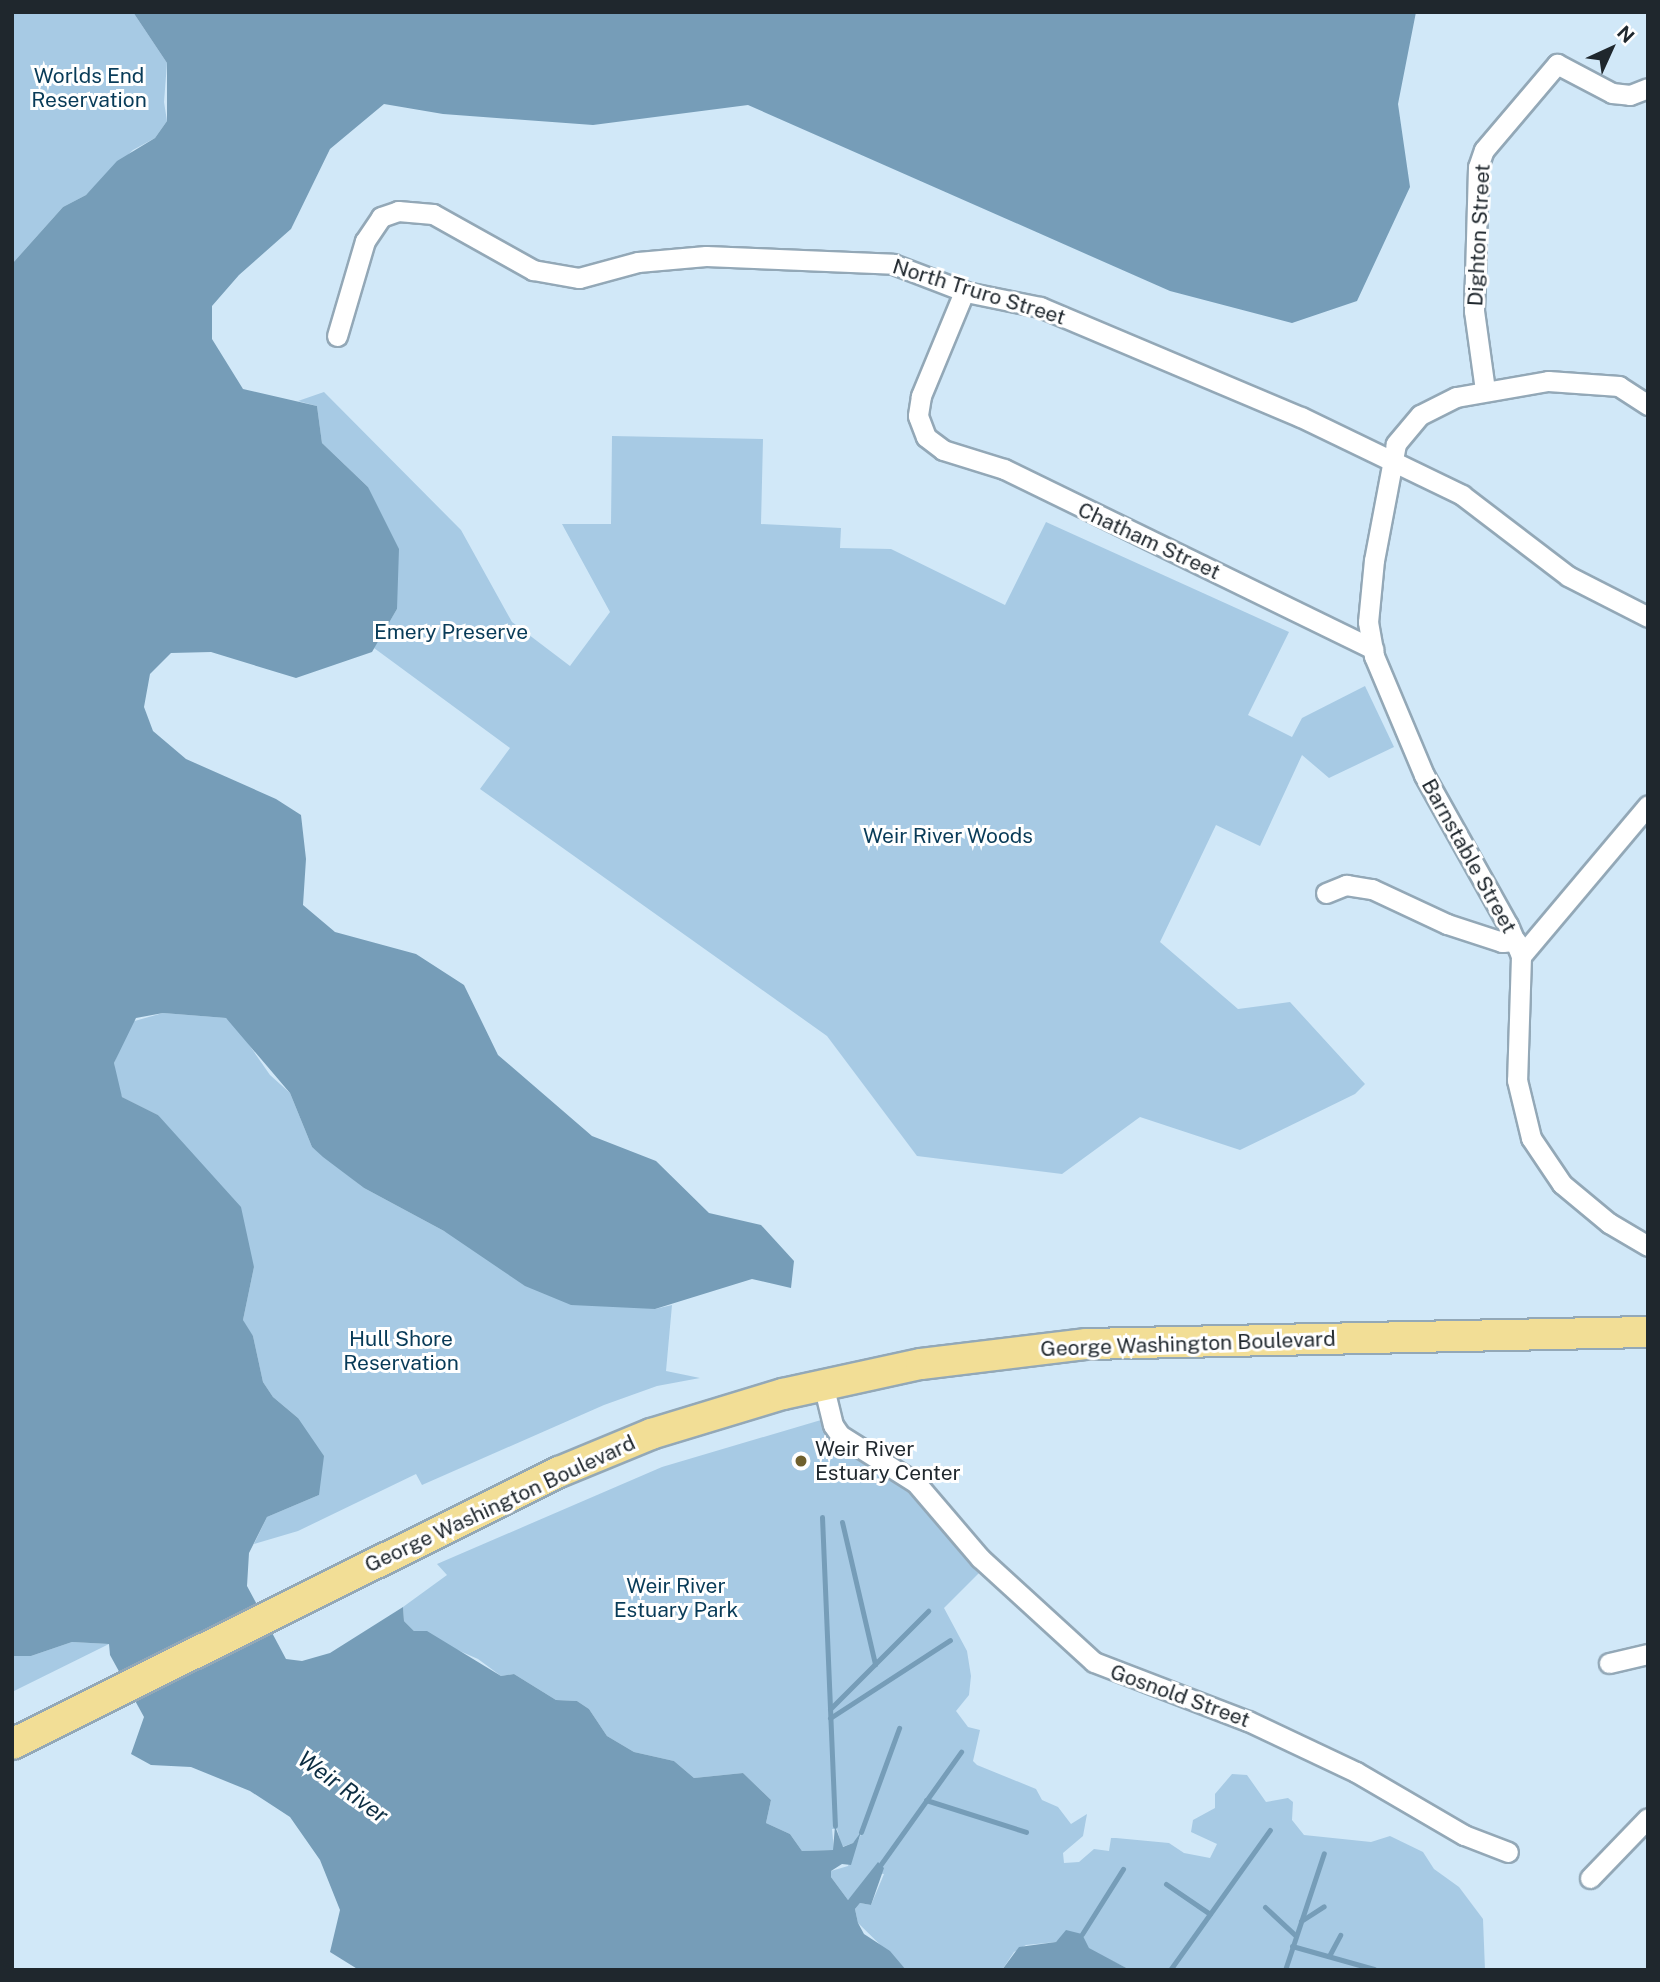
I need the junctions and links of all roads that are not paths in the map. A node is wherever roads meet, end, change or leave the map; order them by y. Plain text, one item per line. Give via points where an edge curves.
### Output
1 (1648, 88) edge
2 (964, 292) junction
3 (337, 335) dead end
4 (1485, 390) junction
5 (1648, 405) edge
6 (1394, 464) junction
7 (1648, 617) edge
8 (1373, 649) junction
9 (1648, 805) edge
10 (1326, 893) dead end
11 (1518, 949) junction
12 (1648, 1246) edge
13 (1648, 1332) edge
14 (823, 1384) junction
15 (1648, 1654) edge
16 (1609, 1663) dead end
17 (12, 1744) edge
18 (1648, 1818) edge
19 (1508, 1852) dead end
20 (1590, 1878) dead end

1 - 4 street, Dighton Street via 1630,95 1612,93 1556,64 1503,124 1478,167 1474,311
2 - 3 street, North Truro Street via 893,264 826,259 693,257 638,262 579,278 533,270 433,214 398,211 381,217 365,241
2 - 6 street, North Truro Street via 1040,307 1301,417
2 - 8 street, Chatham Street via 920,396 918,416 926,437 943,450 1004,469
4 - 5 street, Barnstable Street via 1520,382 1584,382 1619,386
4 - 6 street, Barnstable Street via 1456,397 1420,415 1396,443
6 - 7 street, North Truro Street via 1462,495 1568,576
6 - 8 street, Barnstable Street via 1370,596
8 - 11 street, Barnstable Street via 1424,775
9 - 11 street
10 - 11 street via 1346,885 1372,889 1447,924
11 - 12 street, Barnstable Street via 1517,1080 1531,1138 1562,1184 1609,1223
13 - 14 main road, George Washington Boulevard via 1120,1342 954,1359
14 - 17 main road, George Washington Boulevard via 683,1424 588,1459
14 - 19 street, Gosnold Street via 840,1435 916,1483 980,1558 1094,1662 1248,1721 1356,1772 1464,1835
15 - 16 street
18 - 20 street

